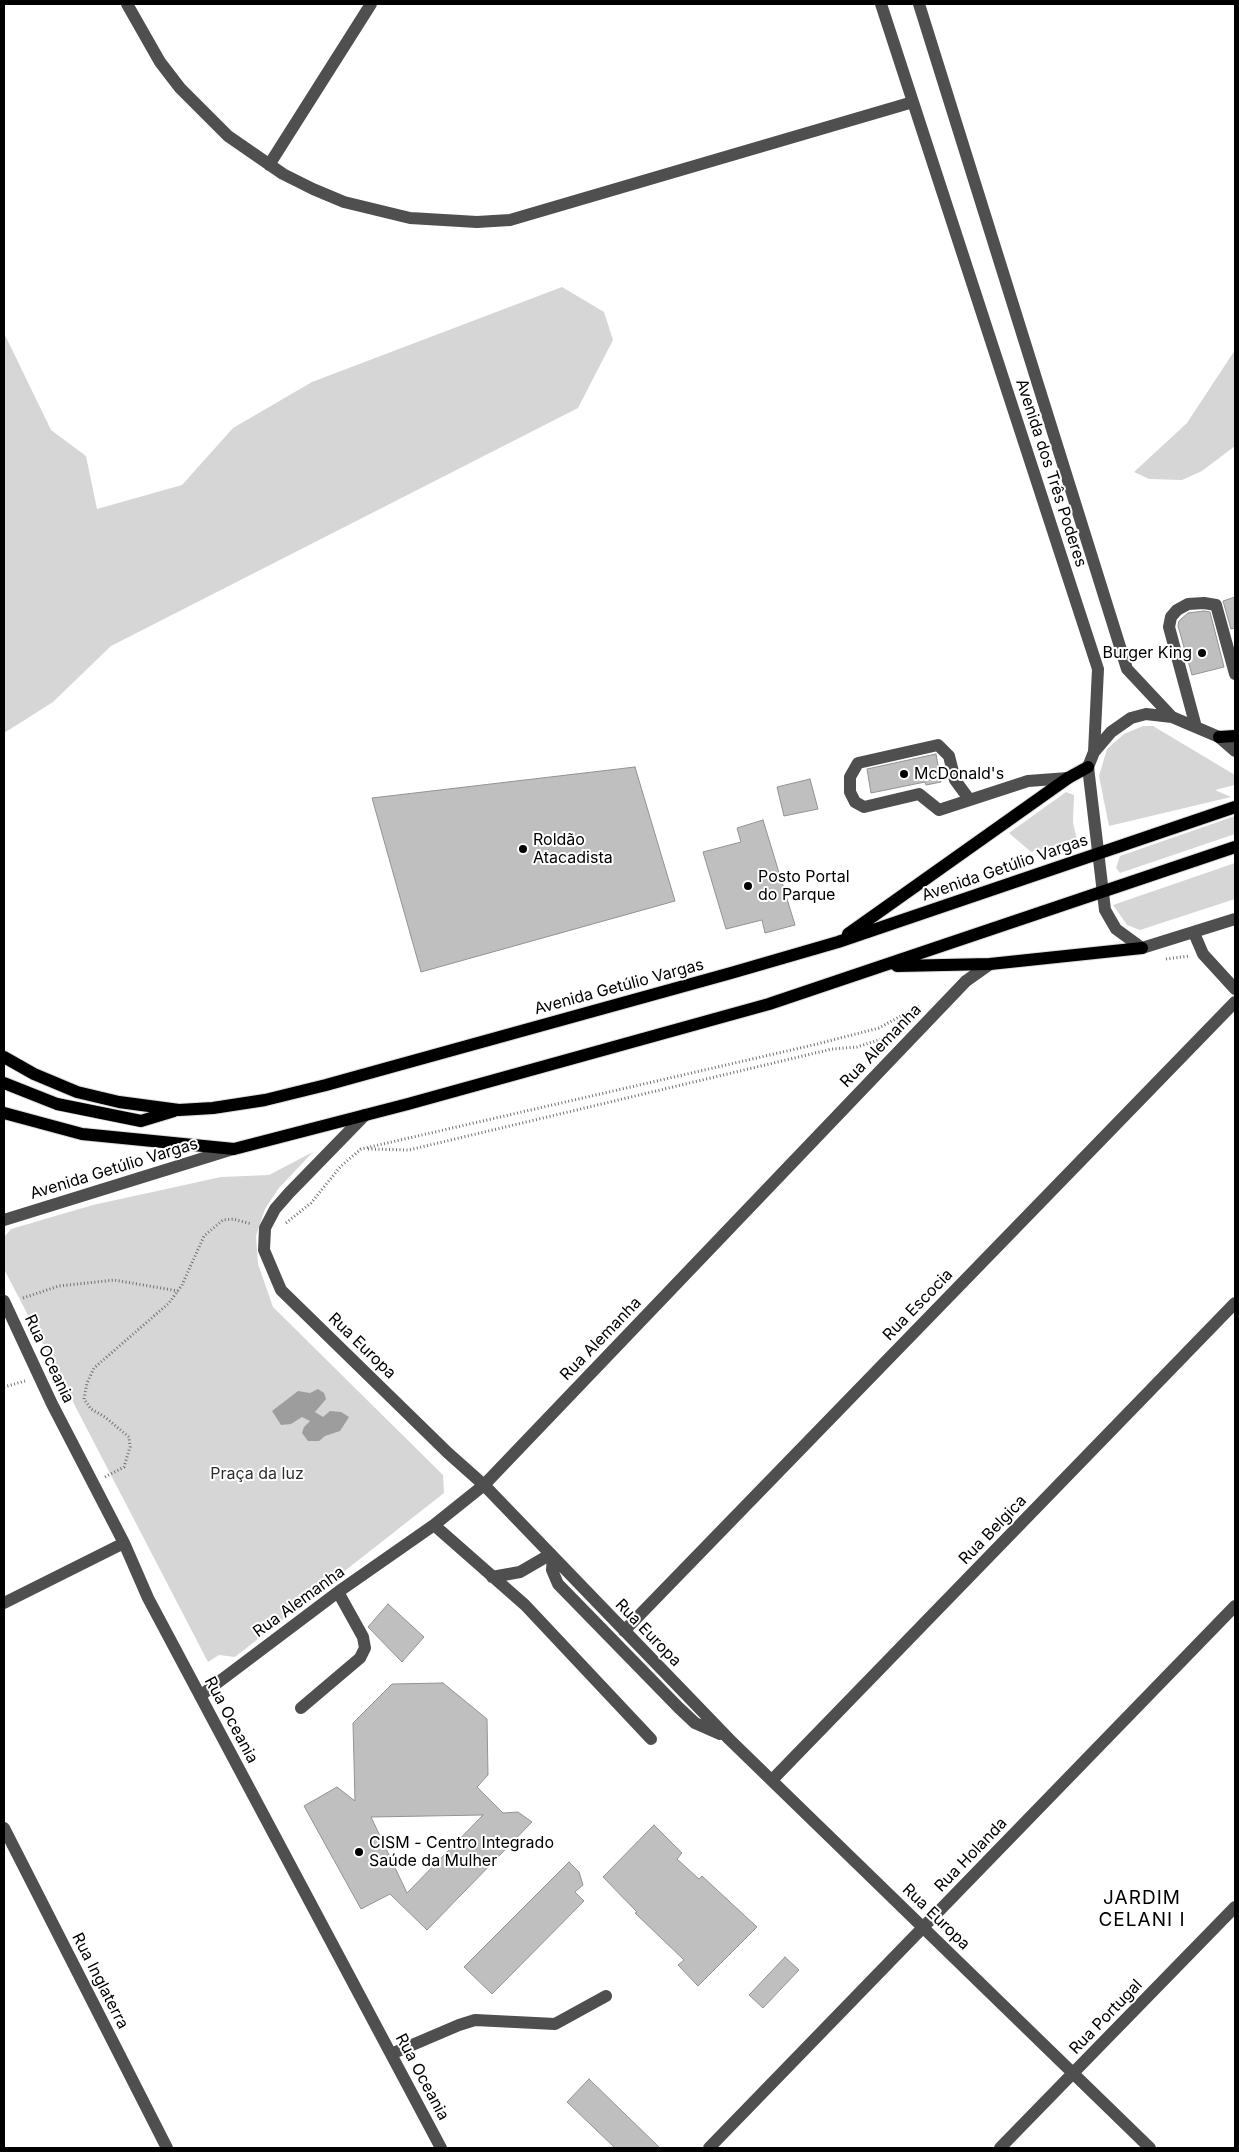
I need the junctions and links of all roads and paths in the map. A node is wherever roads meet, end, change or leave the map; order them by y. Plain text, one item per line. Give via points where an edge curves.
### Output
1 (127, 4) edge
2 (370, 4) edge
3 (881, 4) edge
4 (919, 4) edge
5 (913, 102) junction
6 (269, 165) junction
7 (1235, 674) edge
8 (1172, 717) junction
9 (1196, 727) junction
10 (1235, 736) edge
11 (1219, 737) junction
12 (1094, 752) junction
13 (1235, 752) edge
14 (1088, 767) junction
15 (1068, 778) junction
16 (969, 799) junction
17 (1235, 807) edge
18 (1235, 847) edge
19 (1099, 854) junction
20 (1101, 890) junction
21 (1235, 919) edge
22 (1194, 932) junction
23 (838, 942) junction
24 (1142, 948) junction
25 (990, 964) junction
26 (877, 968) junction
27 (1235, 989) edge
28 (1235, 1002) edge
29 (922, 1004) dead end
30 (898, 1030) dead end
31 (4, 1057) edge
32 (4, 1083) edge
33 (179, 1110) junction
34 (4, 1113) edge
35 (365, 1115) junction
36 (234, 1149) junction
37 (361, 1149) junction
38 (4, 1220) edge
39 (265, 1228) junction
40 (178, 1291) junction
41 (23, 1298) dead end
42 (4, 1301) edge
43 (1235, 1304) edge
44 (28, 1380) dead end
45 (4, 1387) edge
46 (94, 1482) junction
47 (484, 1485) junction
48 (434, 1525) junction
49 (124, 1544) junction
50 (552, 1556) junction
51 (492, 1577) junction
52 (338, 1592) junction
53 (4, 1603) edge
54 (1235, 1606) edge
55 (624, 1631) junction
56 (200, 1696) junction
57 (301, 1708) dead end
58 (651, 1738) dead end
59 (729, 1738) junction
60 (773, 1779) junction
61 (4, 1828) edge
62 (1235, 1907) edge
63 (924, 1928) junction
64 (606, 1996) dead end
65 (391, 2054) junction
66 (1074, 2074) junction
67 (167, 2148) edge
68 (442, 2148) edge
69 (708, 2148) edge
70 (1000, 2148) edge
71 (1150, 2148) edge

1 - 6 street via 142,33 180,88 228,136
2 - 6 street
3 - 5 street, Avenida dos Três Poderes
4 - 8 street, Avenida dos Três Poderes via 1127,668
5 - 6 street via 510,220 443,222 376,211 313,189
5 - 12 street, Avenida dos Três Poderes via 1098,669
7 - 9 street via 1216,606 1188,604 1177,610 1169,627
8 - 9 street, Avenida dos Três Poderes
8 - 12 street via 1146,714 1131,718 1111,732
9 - 11 street, Avenida dos Três Poderes
10 - 11 main road
11 - 13 street, Avenida dos Três Poderes
12 - 14 street, Avenida dos Três Poderes
14 - 15 main road
14 - 19 street, Avenida dos Três Poderes
15 - 16 street via 1028,781
15 - 23 main road
16 - 16 street via 940,810 919,794 864,807 855,802 850,792 850,777 858,763 938,745 948,756 954,780
17 - 19 main road, Avenida Getúlio Vargas
18 - 20 main road, Avenida Getúlio Vargas
19 - 20 street, Avenida dos Três Poderes
19 - 23 main road, Avenida Getúlio Vargas
20 - 24 street, Avenida dos Três Poderes via 1104,910 1110,921
20 - 26 main road, Avenida Getúlio Vargas
21 - 22 street
22 - 24 street
22 - 27 street via 1203,954
23 - 33 main road, Avenida Getúlio Vargas via 326,1085 265,1100
24 - 25 main road
25 - 26 main road
25 - 47 street, Rua Alemanha via 966,981
26 - 35 main road, Avenida Getúlio Vargas via 769,1004
28 - 55 street, Rua Escocia
29 - 37 path via 879,1028
30 - 37 path via 857,1047 832,1049 409,1150
31 - 33 main road, Avenida Getúlio Vargas via 76,1092
32 - 33 main road via 56,1104 140,1121
34 - 36 main road, Avenida Getúlio Vargas via 82,1134
35 - 36 main road, Avenida Getúlio Vargas
35 - 39 street, Rua Europa via 289,1192
36 - 38 street, Avenida Getúlio Vargas
37 - 39 path via 341,1166 310,1203 277,1231
39 - 40 path via 232,1219 222,1220 204,1236
39 - 47 street, Rua Europa via 264,1250 281,1290
40 - 41 path via 114,1280 59,1286
40 - 46 path via 169,1303 94,1368 87,1383 84,1399 91,1409 129,1437 130,1447 124,1468
42 - 46 street, Rua Oceania via 52,1404
43 - 60 street, Rua Belgica
44 - 45 path
46 - 49 street, Rua Oceania
47 - 48 street, Rua Alemanha
47 - 50 street, Rua Europa
48 - 51 street
48 - 52 street, Rua Alemanha
49 - 53 street
49 - 56 street, Rua Oceania via 148,1598
50 - 51 street via 520,1572
50 - 55 street, Rua Europa
50 - 59 street via 552,1570 558,1584 695,1722
51 - 58 street via 525,1605
52 - 56 street, Rua Alemanha
52 - 57 street via 363,1637 365,1648 360,1658
54 - 63 street, Rua Holanda
55 - 59 street, Rua Europa
56 - 65 street, Rua Oceania
59 - 60 street, Rua Europa
60 - 63 street, Rua Europa
61 - 67 street, Rua Inglaterra
62 - 66 street, Rua Portugal
63 - 66 street, Rua Europa
63 - 69 street, Rua Holanda
64 - 65 street via 554,2024 475,2020
65 - 68 street, Rua Oceania
66 - 70 street, Rua Portugal
66 - 71 street, Rua Europa

